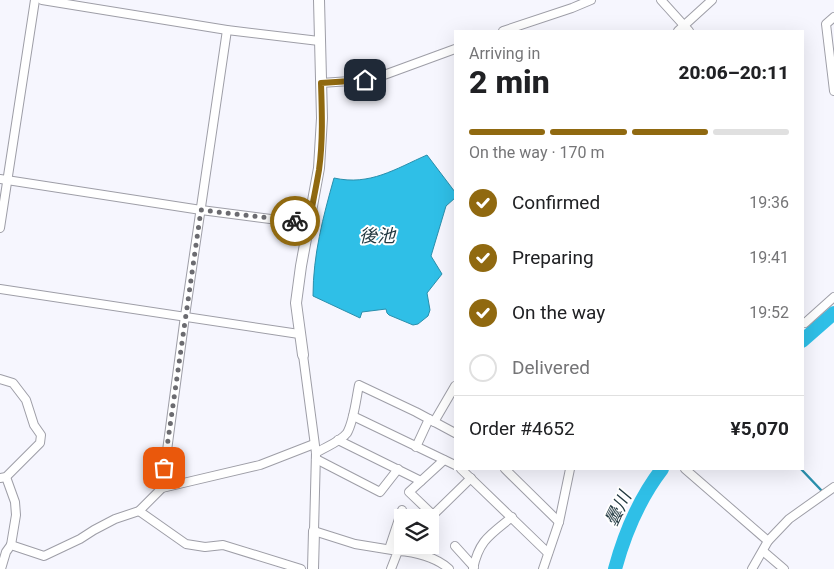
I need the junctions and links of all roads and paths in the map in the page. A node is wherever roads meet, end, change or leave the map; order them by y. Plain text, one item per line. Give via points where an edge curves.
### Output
1 (36, 0) edge
2 (42, 0) edge
3 (318, 0) edge
4 (591, 0) edge
5 (662, 0) edge
6 (712, 0) edge
7 (834, 17) edge
8 (684, 29) edge
9 (227, 30) junction
10 (506, 30) edge
11 (319, 41) junction
12 (454, 49) edge
13 (321, 83) junction
14 (834, 91) edge
15 (3, 179) edge
16 (201, 210) junction
17 (309, 224) junction
18 (0, 228) edge
19 (0, 289) edge
20 (834, 297) edge
21 (185, 316) junction
22 (805, 323) dead end
23 (299, 334) junction
24 (303, 355) joint
25 (0, 379) edge
26 (454, 387) edge
27 (353, 416) junction
28 (431, 420) junction
29 (454, 432) edge
30 (338, 440) junction
31 (314, 444) junction
32 (416, 447) junction
33 (316, 456) junction
34 (444, 460) junction
35 (454, 465) edge
36 (398, 469) junction
37 (463, 470) edge
38 (506, 470) edge
39 (570, 470) edge
40 (686, 470) edge
41 (3, 477) edge
42 (471, 478) junction
43 (421, 481) junction
44 (834, 487) edge
45 (162, 488) junction
46 (425, 509) edge
47 (438, 509) edge
48 (139, 511) junction
49 (512, 517) junction
50 (559, 522) junction
51 (314, 531) junction
52 (768, 541) junction
53 (11, 545) junction
54 (394, 546) edge
55 (455, 546) dead end
56 (393, 550) junction
57 (763, 551) junction
58 (548, 553) junction
59 (425, 554) edge
60 (473, 568) edge
61 (1, 569) edge
62 (301, 569) edge
63 (313, 569) edge
64 (391, 569) edge
65 (449, 569) edge
66 (543, 569) edge
67 (752, 569) edge
68 (784, 569) edge

1 - 15 street
2 - 9 street
3 - 11 street
4 - 10 street
5 - 8 street
6 - 8 street
7 - 14 street via 826,24
9 - 11 street
9 - 16 street
11 - 13 street
12 - 13 street via 365,80
13 - 17 street via 319,168
15 - 16 street
15 - 18 street
16 - 17 street
16 - 21 street
17 - 23 street via 296,303
19 - 21 street
20 - 22 street
21 - 23 street
21 - 45 street
23 - 24 street
24 - 31 street
25 - 41 street via 13,383 22,394 41,435 40,443
26 - 28 street
27 - 28 street via 359,385
27 - 30 street via 346,433
27 - 32 street
28 - 29 street
28 - 32 street
30 - 33 street
30 - 36 street
31 - 33 street
31 - 45 street via 260,465
32 - 34 street
33 - 36 street via 380,492
33 - 51 street
34 - 35 street
34 - 43 street
36 - 43 street
37 - 42 street
38 - 50 street
39 - 50 street
40 - 52 street
41 - 53 street via 15,502
42 - 47 street
42 - 49 street
43 - 46 street via 409,492
44 - 52 street via 789,519
45 - 48 street
48 - 53 street via 115,519 44,556
48 - 62 street via 186,544 223,545
49 - 58 street
49 - 60 street via 486,538 476,553
50 - 58 street
51 - 56 street via 347,542
51 - 63 street
52 - 57 street
53 - 61 street
54 - 56 street
55 - 60 street
56 - 64 street
57 - 67 street
57 - 68 street
58 - 66 street
59 - 65 street

